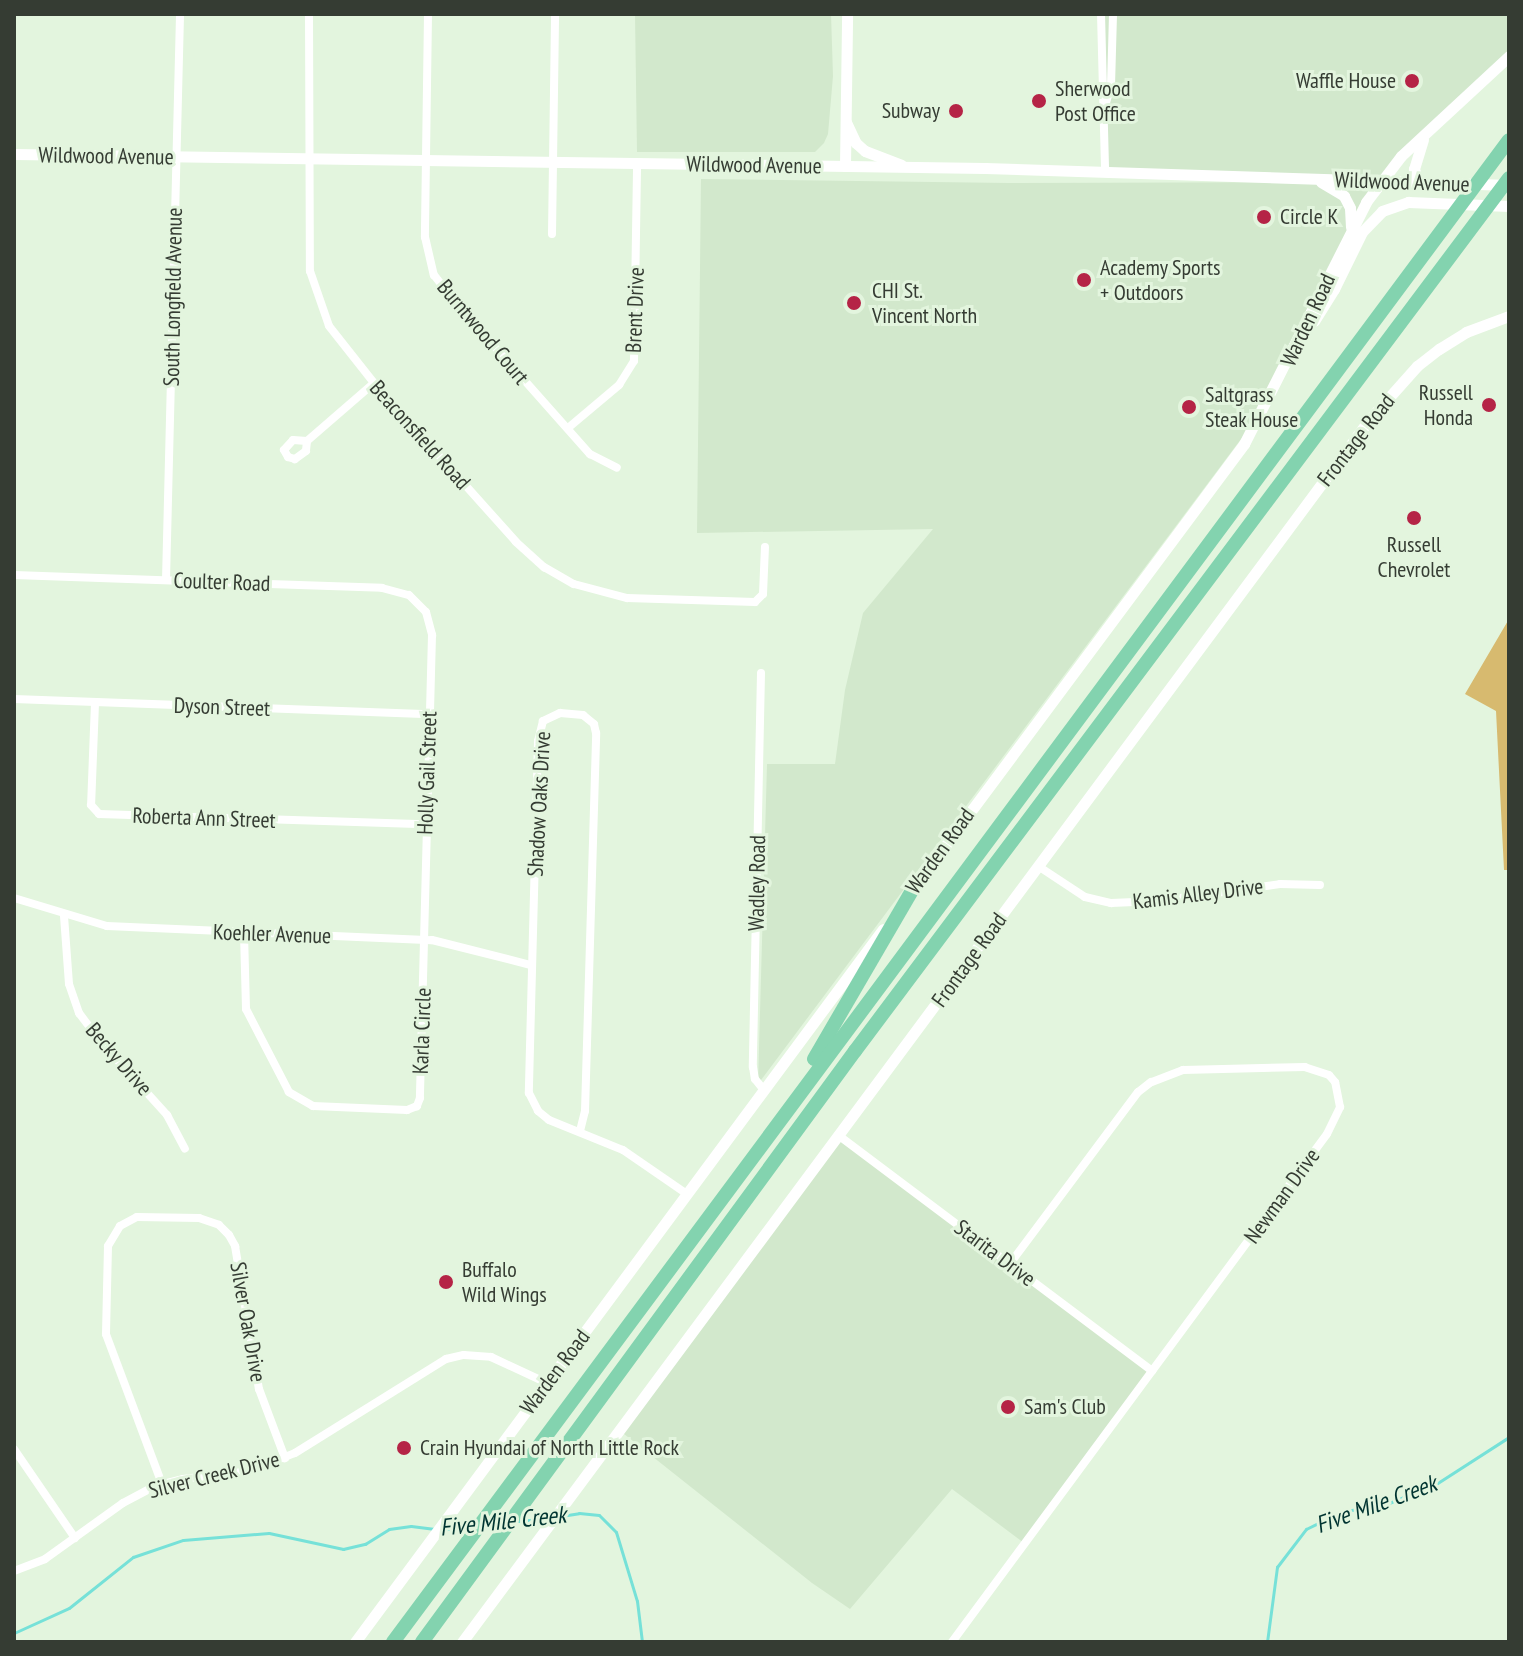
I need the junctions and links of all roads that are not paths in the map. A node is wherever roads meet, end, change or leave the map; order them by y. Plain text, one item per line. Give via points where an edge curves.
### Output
1 (180, 14) edge
2 (309, 14) edge
3 (428, 14) edge
4 (555, 14) edge
5 (847, 14) edge
6 (1101, 14) edge
7 (1113, 14) edge
8 (1509, 56) edge
9 (1106, 104) junction
10 (844, 118) junction
11 (1427, 131) junction
12 (1509, 140) edge
13 (14, 154) edge
14 (176, 157) junction
15 (309, 159) junction
16 (427, 159) junction
17 (553, 163) junction
18 (637, 163) junction
19 (845, 166) junction
20 (905, 168) junction
21 (1105, 172) junction
22 (1509, 178) edge
23 (1314, 179) junction
24 (1382, 182) junction
25 (1419, 183) junction
26 (1509, 185) edge
27 (1509, 206) edge
28 (1351, 229) junction
29 (552, 234) dead end
30 (1509, 316) edge
31 (1290, 357) junction
32 (374, 383) junction
33 (568, 428) junction
34 (307, 441) dead end
35 (617, 468) dead end
36 (765, 547) dead end
37 (14, 575) edge
38 (166, 580) junction
39 (424, 608) joint
40 (761, 673) dead end
41 (14, 699) edge
42 (95, 703) junction
43 (430, 714) junction
44 (425, 824) junction
45 (1038, 866) junction
46 (1320, 885) dead end
47 (914, 887) junction
48 (14, 898) edge
49 (64, 916) junction
50 (244, 932) junction
51 (424, 939) junction
52 (531, 965) junction
53 (764, 1090) junction
54 (580, 1131) junction
55 (770, 1132) junction
56 (838, 1135) junction
57 (185, 1149) dead end
58 (687, 1194) junction
59 (1010, 1264) junction
60 (1152, 1371) junction
61 (547, 1383) junction
62 (14, 1449) edge
63 (285, 1458) junction
64 (162, 1484) junction
65 (75, 1538) junction
66 (14, 1571) edge
67 (355, 1642) edge
68 (393, 1642) edge
69 (422, 1642) edge
70 (462, 1642) edge
71 (952, 1642) edge

1 - 14 street, South Longfield Avenue
2 - 15 street, Beaconsfield Road
3 - 16 street, Burntwood Court
4 - 17 street
5 - 10 main road
6 - 9 street
7 - 9 street
8 - 11 main road, Warden Road
9 - 21 street
10 - 19 main road
10 - 20 main road via 865,151
11 - 24 main road, Warden Road
11 - 25 main road via 1414,169
12 - 55 highway
13 - 14 main road, Wildwood Avenue
14 - 15 main road, Wildwood Avenue
14 - 38 street, South Longfield Avenue
15 - 16 main road, Wildwood Avenue
15 - 32 street, Beaconsfield Road via 308,257 313,286 329,326
16 - 17 main road, Wildwood Avenue
16 - 33 street, Burntwood Court via 425,237 434,275
17 - 18 main road, Wildwood Avenue
17 - 29 street
18 - 19 main road, Wildwood Avenue
18 - 33 street, Brent Drive via 634,361 619,385
19 - 20 main road, Wildwood Avenue
20 - 21 main road, Wildwood Avenue
21 - 23 main road, Wildwood Avenue
22 - 69 highway via 855,1051
23 - 24 main road, Wildwood Avenue
23 - 28 main road via 1344,196
24 - 25 main road, Wildwood Avenue
24 - 28 main road, Warden Road
25 - 26 main road, Wildwood Avenue
27 - 31 main road via 1408,202 1382,211 1362,232 1334,289
28 - 31 main road, Warden Road
30 - 45 main road, Frontage Road via 1454,339 1417,366 1381,405
31 - 47 main road, Warden Road via 1244,444
32 - 34 street
32 - 36 street, Beaconsfield Road via 516,542 574,584 627,598 755,602 763,594
33 - 35 street, Burntwood Court via 590,454
37 - 38 street, Coulter Road
38 - 39 street, Coulter Road via 382,588 409,595
39 - 43 street, Holly Gail Street via 432,635
40 - 53 street, Wadley Road via 753,1067
41 - 42 street, Dyson Street
42 - 43 street, Dyson Street
42 - 44 street, Roberta Ann Street via 91,805 99,814
43 - 44 street, Holly Gail Street
44 - 51 street, Holly Gail Street
45 - 46 street, Kamis Alley Drive via 1085,897 1111,903 1280,884
45 - 56 main road, Frontage Road
47 - 53 main road, Warden Road
47 - 55 highway
48 - 49 street, Koehler Avenue
49 - 50 street, Koehler Avenue via 131,929
49 - 57 street, Becky Drive via 69,984 79,1013 167,1115
50 - 51 street, Koehler Avenue
50 - 51 street, Karla Circle via 246,1009 289,1092 313,1106 407,1110 420,1098
51 - 52 street, Koehler Avenue
52 - 54 street, Shadow Oaks Drive via 529,1093 543,1116
52 - 54 street, Shadow Oaks Drive via 540,727 553,714 583,715 596,733 585,1111
53 - 58 main road, Warden Road
54 - 58 street, Shadow Oaks Drive via 623,1150
55 - 68 highway
56 - 59 street, Starita Drive
56 - 70 main road, Frontage Road
58 - 61 main road, Warden Road
59 - 60 street, Starita Drive
59 - 60 street, Newman Drive via 1138,1092 1151,1082 1183,1070 1305,1067 1329,1075 1339,1093 1337,1120
60 - 71 street, Newman Drive
61 - 63 street, Silver Creek Drive via 491,1357 456,1356
61 - 67 main road, Warden Road
62 - 65 street
63 - 64 street, Silver Creek Drive via 249,1471
63 - 64 street, Silver Oak Drive via 259,1389 229,1235 199,1218 137,1217 120,1226 108,1246 105,1325 111,1354
64 - 65 street, Silver Creek Drive via 130,1498
65 - 66 street, Silver Creek Drive via 45,1559

